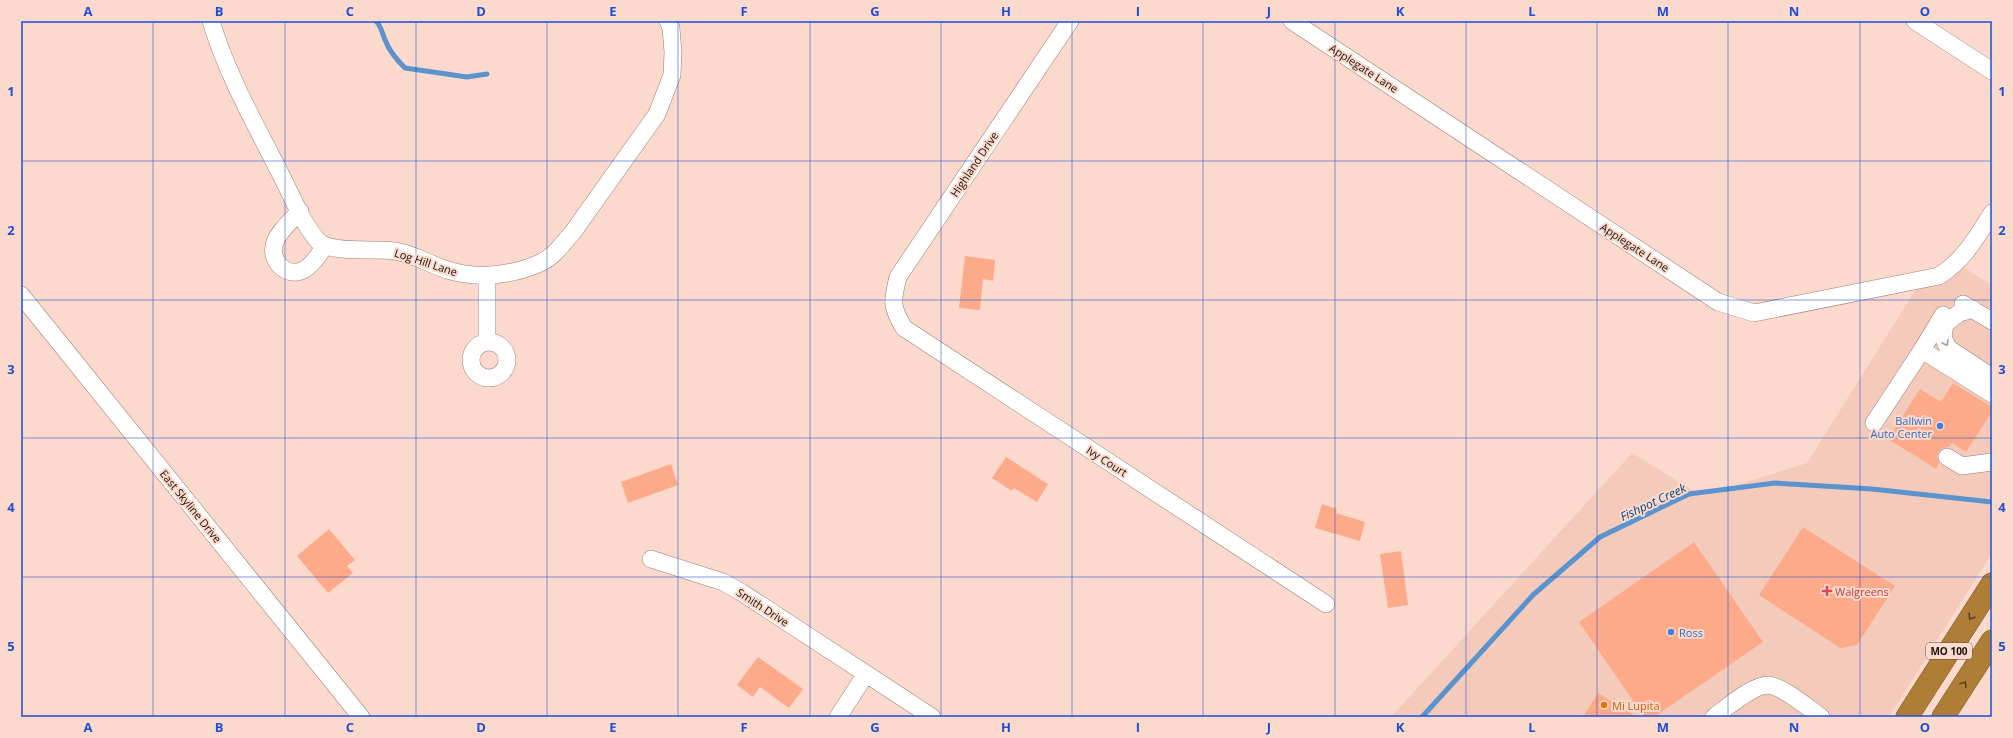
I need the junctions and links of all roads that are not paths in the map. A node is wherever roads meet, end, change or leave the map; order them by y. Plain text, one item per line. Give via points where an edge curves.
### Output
1 (211, 21) edge
2 (668, 21) edge
3 (1070, 21) edge
4 (1292, 21) edge
5 (1915, 21) edge
6 (1992, 71) edge
7 (300, 211) junction
8 (1992, 213) edge
9 (325, 246) junction
10 (487, 276) junction
11 (21, 295) edge
12 (1974, 309) junction
13 (894, 313) joint
14 (1992, 321) edge
15 (487, 342) dead end
16 (1922, 350) junction
17 (1992, 377) edge
18 (1992, 394) edge
19 (1874, 423) dead end
20 (1947, 457) dead end
21 (1992, 462) edge
22 (651, 559) dead end
23 (1992, 584) edge
24 (1326, 604) dead end
25 (1992, 641) edge
26 (866, 674) junction
27 (361, 717) edge
28 (838, 717) edge
29 (932, 717) edge
30 (1714, 717) edge
31 (1821, 717) edge
32 (1907, 717) edge
33 (1943, 717) edge

1 - 7 street via 216,40 234,80
2 - 10 street, Log Hill Lane via 674,52 672,75 657,114 582,220 557,250 541,263
3 - 13 street, Highland Drive via 898,277
4 - 8 street, Applegate Lane via 1718,302 1735,309 1754,313 1939,276 1954,267 1966,254
5 - 6 street
7 - 9 street via 318,241
7 - 9 street via 275,241 276,262 284,270 298,272 312,263
9 - 10 street, Log Hill Lane via 396,251 450,271
10 - 15 street
11 - 27 street, East Skyline Drive
12 - 14 street
12 - 16 street via 1960,303 1945,311
12 -> 17 street via 1959,313 1945,324 1943,337 1948,348
13 - 24 street, Ivy Court via 904,328
16 - 18 street
16 - 19 street
20 - 21 street via 1962,466
22 - 26 street, Smith Drive via 723,582 742,592
23 -> 32 highway, MO 100
33 -> 25 highway, MO 100
26 - 28 street
26 - 29 street, Smith Drive
30 - 31 street via 1752,690 1767,685 1779,688

